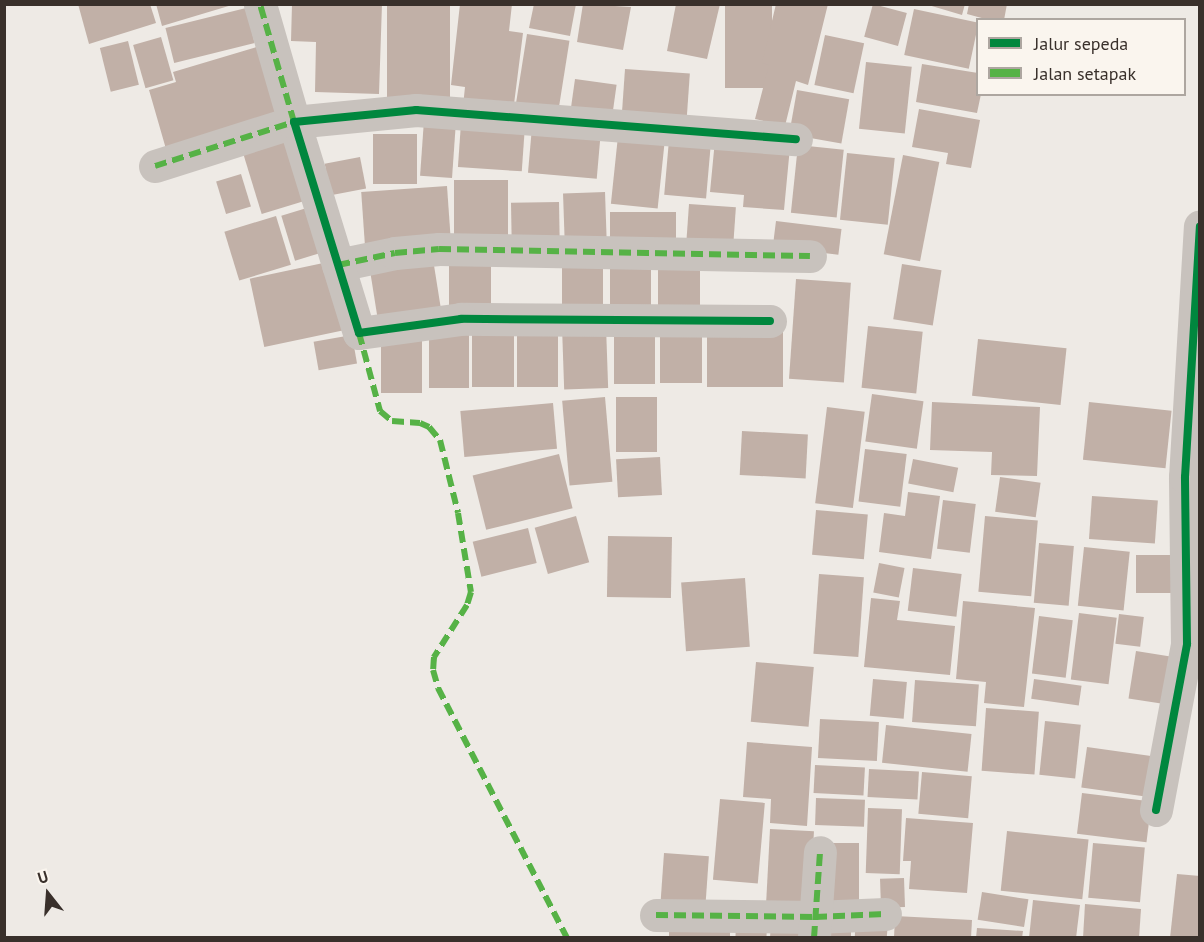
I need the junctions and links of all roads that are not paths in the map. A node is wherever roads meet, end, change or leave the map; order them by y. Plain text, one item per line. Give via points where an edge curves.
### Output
1 (260, 4) edge
2 (294, 122) junction
3 (796, 139) dead end
4 (155, 166) dead end
5 (1200, 226) edge
6 (810, 256) dead end
7 (338, 265) junction
8 (770, 321) dead end
9 (1156, 810) dead end
10 (820, 852) dead end
11 (885, 914) dead end
12 (656, 915) dead end
13 (814, 927) edge

1 - 2 street
2 - 3 street via 416,110
2 - 4 street
2 - 7 street
5 - 9 street via 1185,477 1187,645
6 - 7 street via 439,249
7 - 8 street via 359,333 461,319
10 - 13 street
11 - 13 street
12 - 13 street

